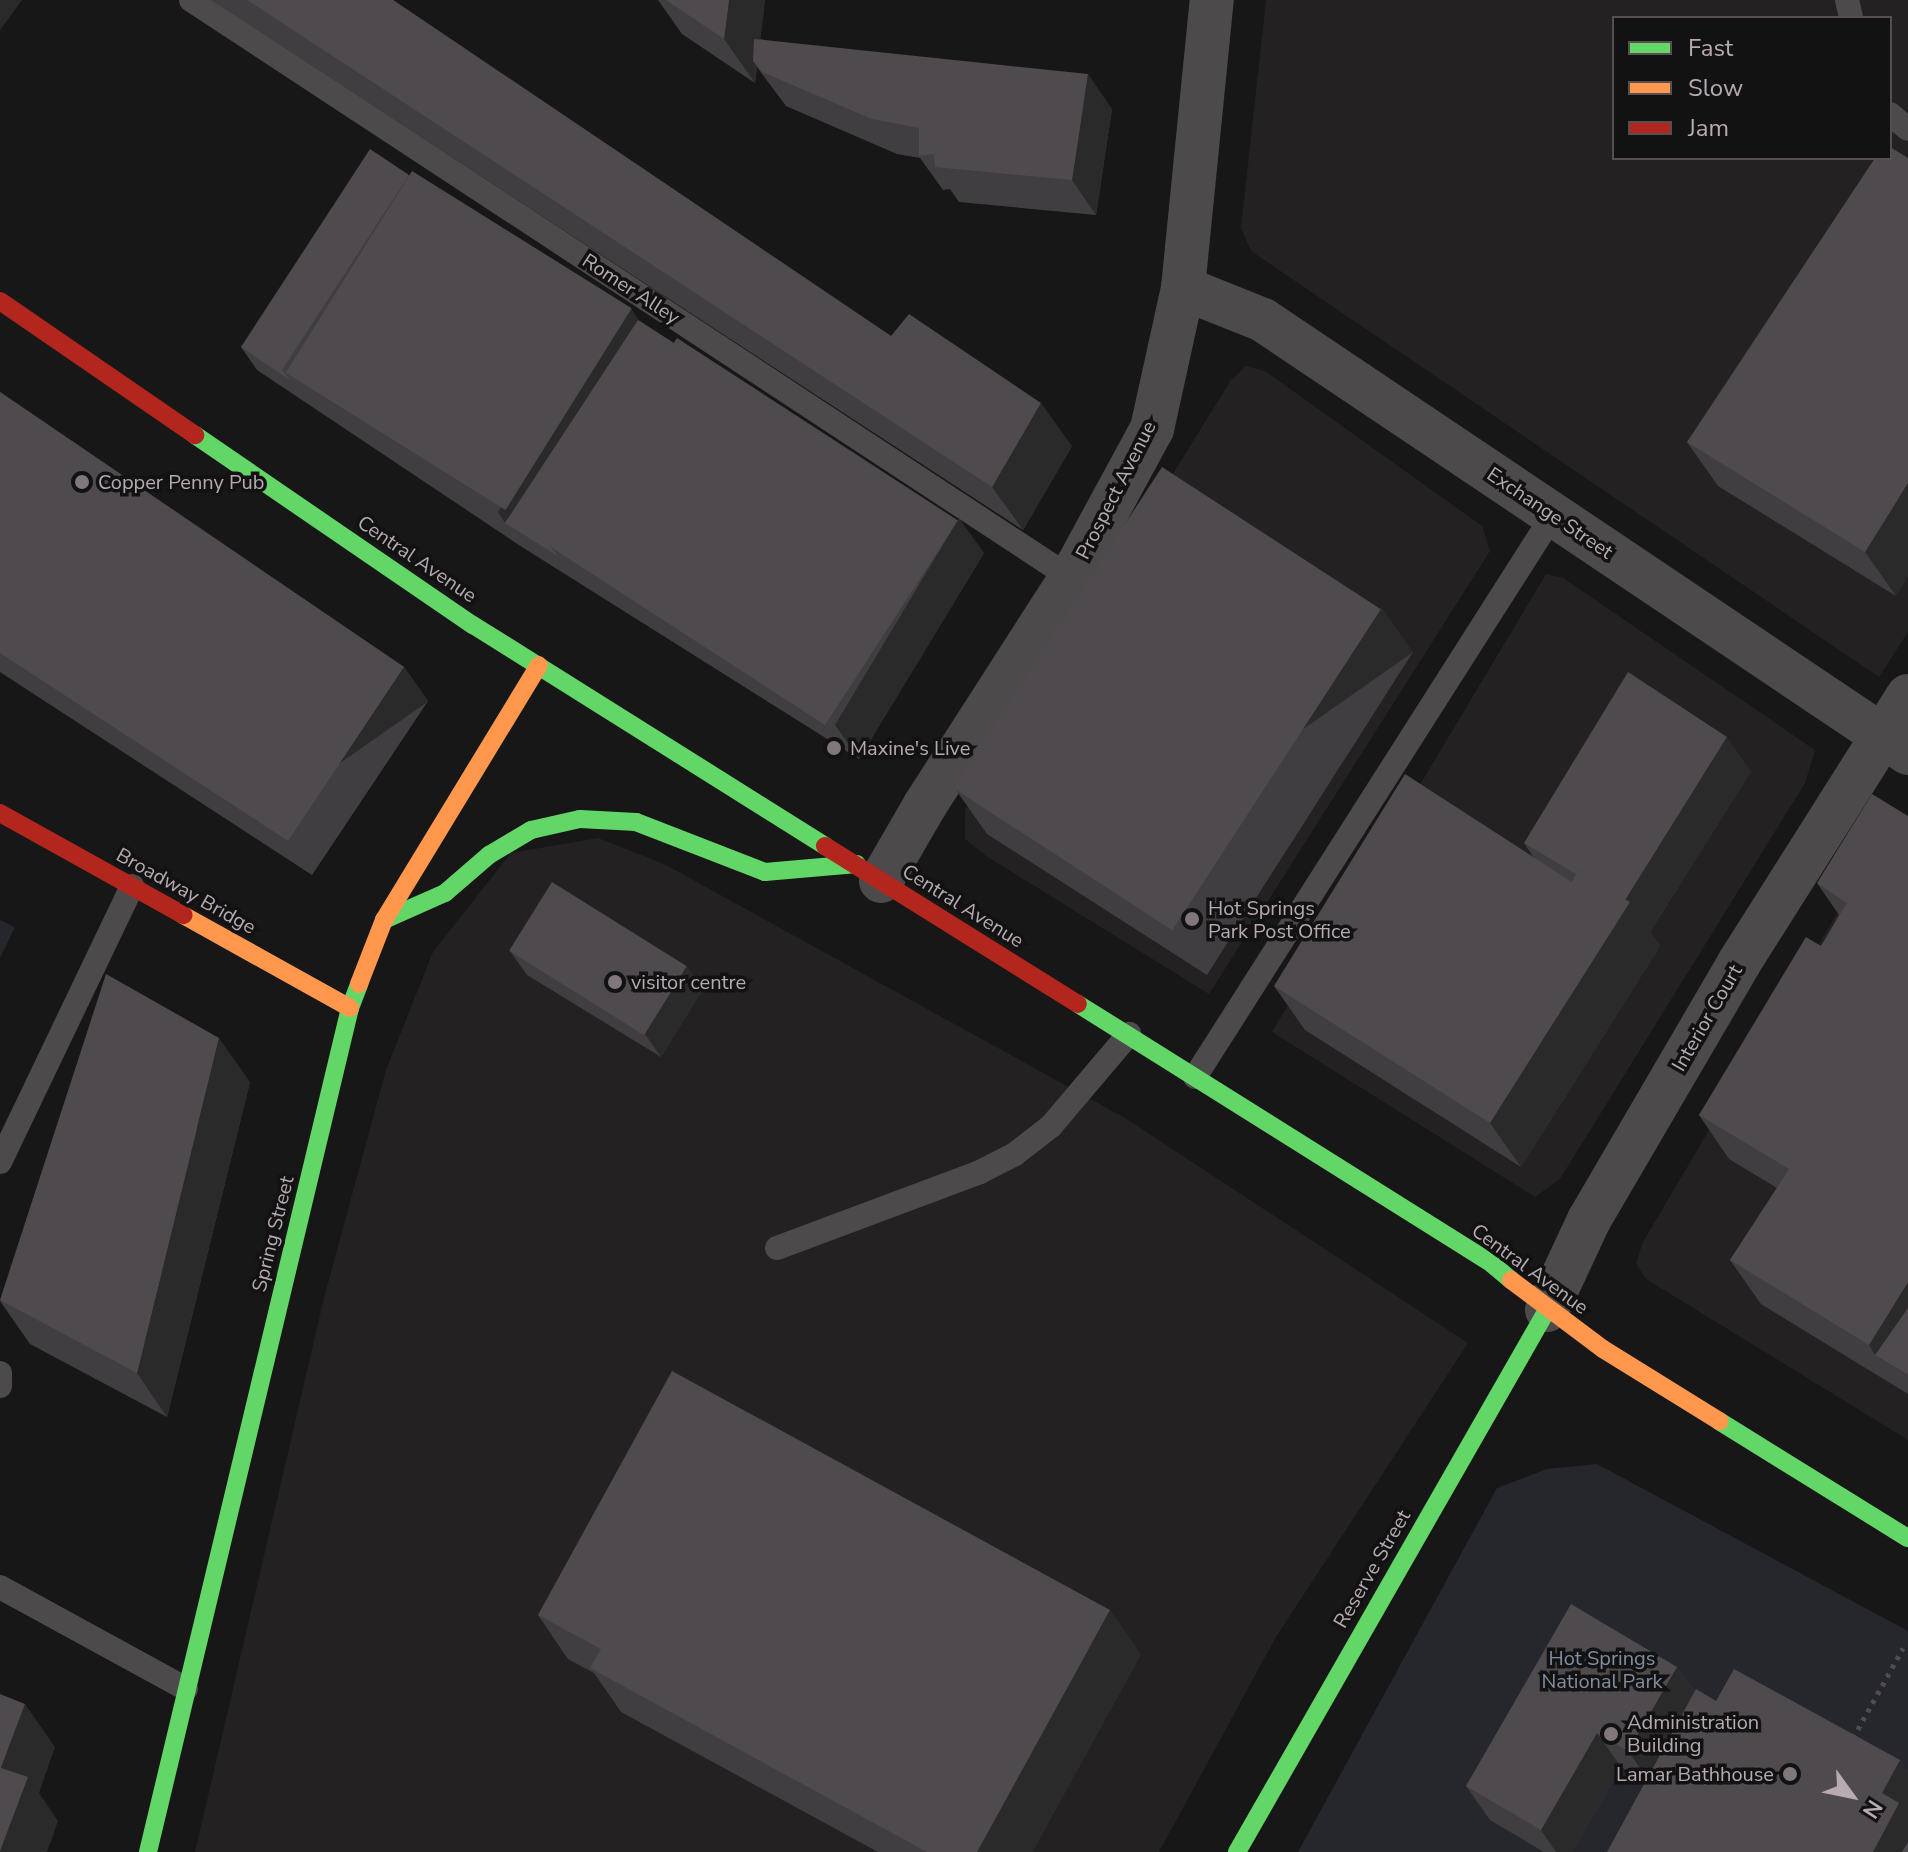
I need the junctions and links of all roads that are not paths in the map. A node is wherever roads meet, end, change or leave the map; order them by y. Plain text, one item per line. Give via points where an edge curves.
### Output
1 (191, 0) edge
2 (1212, 0) edge
3 (1892, 116) edge
4 (1908, 129) edge
5 (1183, 288) junction
6 (0, 301) edge
7 (1553, 515) junction
8 (1071, 578) junction
9 (539, 665) junction
10 (1908, 696) edge
11 (1895, 744) edge
12 (0, 813) edge
13 (869, 872) junction
14 (132, 886) junction
15 (384, 920) junction
16 (350, 1008) junction
17 (1129, 1034) junction
18 (1195, 1077) junction
19 (0, 1162) edge
20 (777, 1248) dead end
21 (1547, 1310) junction
22 (0, 1373) edge
23 (0, 1386) edge
24 (1908, 1538) edge
25 (0, 1587) edge
26 (186, 1689) junction
27 (148, 1852) edge
28 (1237, 1852) edge

1 - 8 lane, Romer Alley
2 - 5 street, Prospect Avenue
3 - 4 lane
5 - 7 street, Exchange Street via 1263,320
5 - 8 street, Prospect Avenue via 1152,429
6 - 9 main road, Central Avenue
7 - 11 street, Exchange Street
7 - 18 lane
8 - 13 street, Prospect Avenue via 925,805
9 - 13 main road, Central Avenue
9 - 15 main road, Spring Street
10 - 11 street, Interior Court
11 - 21 street, Interior Court via 1739,963 1589,1220
12 - 14 main road, Broadway Bridge
13 - 15 main road via 765,872 636,822 580,819 531,830 489,855 445,893
13 - 17 main road, Central Avenue
14 - 16 main road, Broadway Bridge
14 - 19 lane
15 - 16 main road, Spring Street
16 - 26 main road, Spring Street
17 - 18 main road, Central Avenue
17 - 20 lane via 1051,1126 1015,1154
18 - 21 main road, Central Avenue via 1492,1264
21 - 24 main road, Central Avenue
21 - 28 main road, Reserve Street
22 - 23 lane
25 - 26 lane
26 - 27 main road, Spring Street

